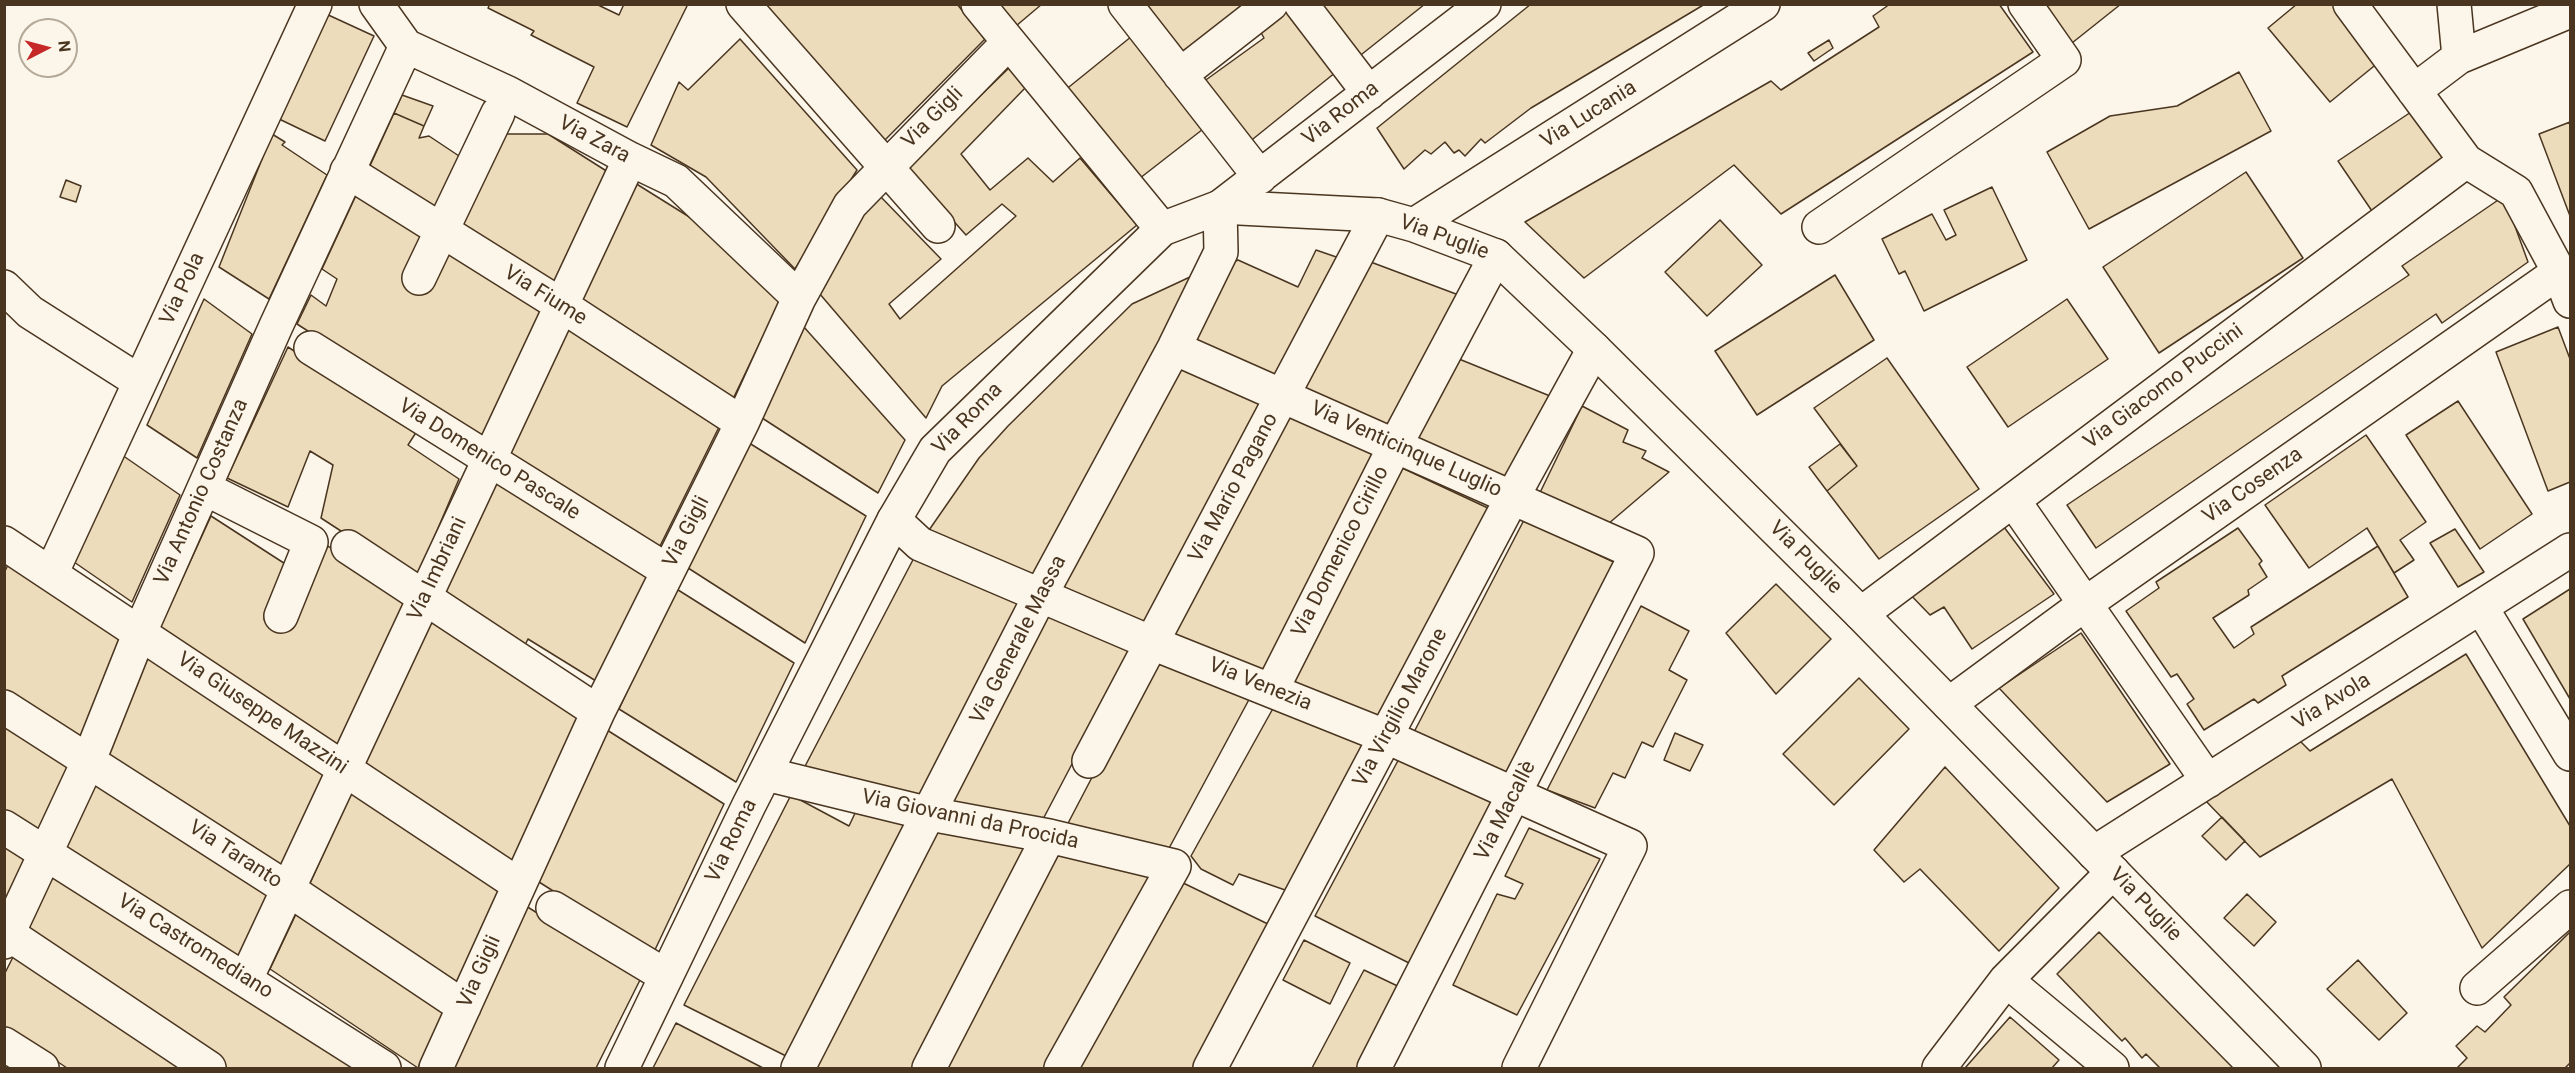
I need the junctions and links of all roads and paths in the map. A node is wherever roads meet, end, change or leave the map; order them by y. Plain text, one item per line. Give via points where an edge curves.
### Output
1 (315, 4) edge
2 (376, 4) edge
3 (743, 4) edge
4 (978, 4) edge
5 (1125, 4) edge
6 (1271, 4) edge
7 (1301, 4) edge
8 (1484, 4) edge
9 (1763, 4) edge
10 (2025, 4) edge
11 (2350, 4) edge
12 (2454, 4) edge
13 (2571, 11) edge
14 (1008, 43) junction
15 (406, 46) junction
16 (2459, 57) junction
17 (1180, 75) junction
18 (2414, 91) junction
19 (1369, 93) junction
20 (498, 113) dead end
21 (630, 159) junction
22 (2466, 161) junction
23 (885, 167) junction
24 (347, 171) junction
25 (1260, 177) junction
26 (1220, 207) junction
27 (1378, 215) junction
28 (1414, 225) junction
29 (938, 226) dead end
30 (1820, 227) dead end
31 (1162, 229) junction
32 (441, 231) junction
33 (1496, 256) junction
34 (419, 278) dead end
35 (2565, 286) edge
36 (4, 287) edge
37 (799, 298) junction
38 (561, 305) junction
39 (311, 348) dead end
40 (1174, 348) junction
41 (1594, 349) junction
42 (140, 382) junction
43 (1282, 396) junction
44 (742, 423) junction
45 (1395, 446) junction
46 (488, 461) junction
47 (204, 488) junction
48 (1512, 498) junction
49 (2013, 500) junction
50 (894, 520) junction
51 (4, 543) edge
52 (348, 547) dead end
53 (2571, 550) edge
54 (1638, 553) joint
55 (668, 571) junction
56 (51, 574) junction
57 (1040, 596) junction
58 (424, 598) junction
59 (2085, 604) junction
60 (2481, 607) junction
61 (1862, 614) junction
62 (281, 616) dead end
63 (141, 632) junction
64 (1152, 643) junction
65 (1272, 689) junction
66 (1949, 704) junction
67 (4, 706) edge
68 (598, 712) junction
69 (1387, 736) junction
70 (2571, 754) edge
71 (89, 760) junction
72 (1089, 761) dead end
73 (344, 770) junction
74 (766, 774) junction
75 (2208, 781) junction
76 (1515, 793) junction
77 (930, 814) junction
78 (4, 827) edge
79 (1048, 836) junction
80 (45, 853) junction
81 (2103, 862) junction
82 (519, 885) junction
83 (288, 890) junction
84 (553, 908) dead end
85 (2571, 908) edge
86 (6, 936) edge
87 (666, 976) junction
88 (246, 979) junction
89 (2006, 980) junction
90 (2477, 988) dead end
91 (464, 1007) junction
92 (4, 1044) edge
93 (2105, 1066) edge
94 (42, 1068) edge
95 (209, 1068) edge
96 (384, 1068) edge
97 (436, 1068) edge
98 (622, 1068) edge
99 (798, 1068) edge
100 (929, 1068) edge
101 (1061, 1068) edge
102 (1210, 1068) edge
103 (1374, 1068) edge
104 (1519, 1068) edge
105 (1939, 1068) edge
106 (2304, 1068) edge

1 - 42 street, Via Pola
2 - 15 street, Via Zara
3 - 23 street
4 - 14 street
5 - 17 street
6 - 17 street
7 - 19 street
8 - 19 street, Via Roma
9 - 28 street, Via Lucania
10 - 30 street via 2064,60
11 - 18 street
12 - 16 street
13 - 16 street
14 - 23 street, Via Gigli
14 - 31 street
15 - 21 street, Via Zara via 508,93
15 - 24 street, Via Antonio Costanza
16 - 18 street
17 - 25 street
18 - 22 street
19 - 25 street, Via Roma
20 - 32 street
21 - 37 street, Via Zara via 676,181
21 - 38 street, Via Imbriani
22 - 35 street via 2516,192
22 - 49 street, Via Giacomo Puccini
23 - 29 street
23 - 37 street, Via Gigli via 850,205
24 - 32 street, Via Fiume
24 - 47 street, Via Antonio Costanza
25 - 26 street, Via Roma
26 - 27 street, Via Puglie
26 - 31 street, Via Roma
26 - 40 street, Via Generale Massa via 1221,252
27 - 28 street, Via Puglie
27 - 43 street, Via Mario Pagano
28 - 33 street, Via Puglie
31 - 50 street, Via Roma via 935,450
32 - 34 street
32 - 38 street, Via Fiume
33 - 41 street, Via Puglie
33 - 45 street, Via Domenico Cirillo
35 - 59 street, Via Cosenza
36 - 42 street via 30,312
37 - 44 street, Via Gigli
38 - 44 street, Via Fiume
38 - 46 street, Via Imbriani
39 - 46 street, Via Domenico Pascale
40 - 43 street, Via Venticinque Luglio
40 - 57 street, Via Generale Massa
41 - 48 street, Via Virgilio Marone
41 - 61 street, Via Puglie
42 - 56 street, Via Pola
43 - 45 street, Via Venticinque Luglio
43 - 64 street, Via Mario Pagano
44 - 55 street, Via Gigli
45 - 48 street, Via Venticinque Luglio
45 - 65 street, Via Domenico Cirillo
46 - 55 street, Via Domenico Pascale
46 - 58 street, Via Imbriani
47 - 62 street via 311,542
47 - 63 street, Via Antonio Costanza
48 - 54 street, Via Venticinque Luglio
48 - 69 street, Via Virgilio Marone
49 - 59 street
49 - 61 street, Via Giacomo Puccini
50 - 57 street, Via Venezia via 920,544
50 - 74 street, Via Roma
51 - 56 street, Via Giuseppe Mazzini
52 - 58 street
53 - 60 street, Via Avola
54 - 76 street, Via Macallè
55 - 68 street, Via Gigli
56 - 63 street, Via Giuseppe Mazzini
57 - 64 street, Via Venezia
57 - 77 street, Via Generale Massa
58 - 68 street
58 - 73 street, Via Imbriani
59 - 66 street, Via Cosenza
59 - 75 street
60 - 70 street
60 - 75 street, Via Avola
61 - 66 street, Via Puglie
63 - 71 street, Via Antonio Costanza
63 - 73 street, Via Giuseppe Mazzini
64 - 65 street, Via Venezia
64 - 72 street, Via Mario Pagano
65 - 69 street, Via Venezia
66 - 81 street, Via Puglie
67 - 71 street, Via Taranto
68 - 82 street, Via Gigli
69 - 76 street, Via Venezia
69 - 102 street, Via Virgilio Marone
71 - 80 street, Via Antonio Costanza
71 - 83 street, Via Taranto
73 - 82 street, Via Giuseppe Mazzini
73 - 83 street, Via Imbriani
74 - 77 street, Via Giovanni da Procida
74 - 87 street, Via Roma
75 - 81 street, Via Avola
76 - 103 street, Via Macallè
76 - 104 street, Via Venezia via 1630,846
77 - 79 street, Via Giovanni da Procida
77 - 99 street, Via Generale Massa
78 - 80 street, Via Castromediano
79 - 100 street
79 - 101 street, Via Giovanni da Procida via 1174,866
80 - 86 street, Via Antonio Costanza
80 - 88 street, Via Castromediano
81 - 89 street, Via Avola
81 - 106 street, Via Puglie
82 - 91 street, Via Gigli
83 - 88 street, Via Imbriani
83 - 91 street, Via Taranto
84 - 87 street
85 - 90 street
86 - 95 street
87 - 98 street, Via Roma
88 - 96 street, Via Castromediano
89 - 93 street
89 - 105 street, Via Avola
91 - 97 street, Via Gigli
92 - 94 street

